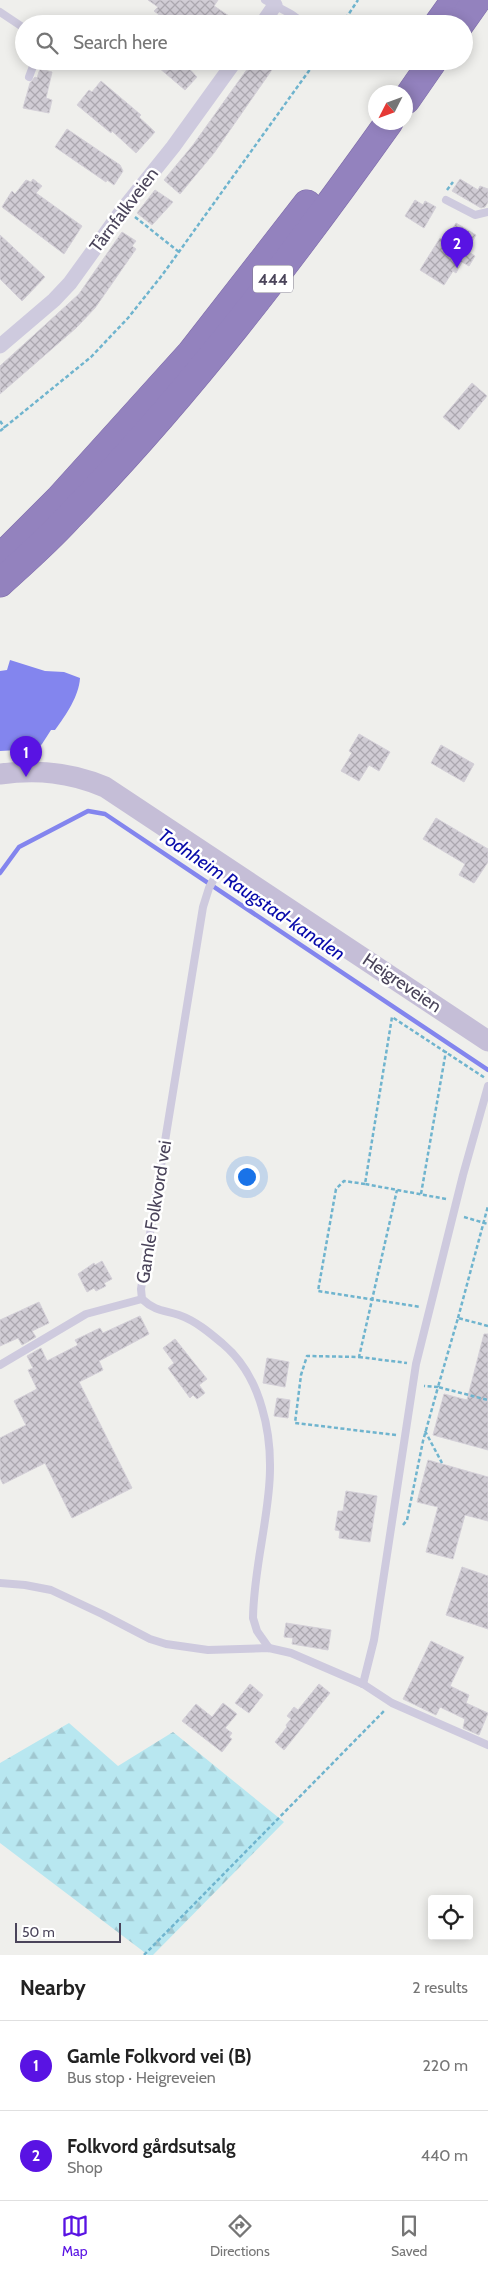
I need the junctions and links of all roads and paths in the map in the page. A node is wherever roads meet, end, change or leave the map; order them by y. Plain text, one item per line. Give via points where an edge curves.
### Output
1 (358, 0) edge
2 (455, 0) edge
3 (477, 0) edge
4 (270, 3) edge
5 (0, 12) edge
6 (265, 15) edge
7 (292, 15) edge
8 (348, 15) edge
9 (444, 15) edge
10 (466, 15) edge
11 (15, 22) edge
12 (32, 70) edge
13 (229, 70) edge
14 (310, 70) edge
15 (404, 70) edge
16 (427, 70) edge
17 (29, 77) dead end
18 (393, 85) edge
19 (413, 90) edge
20 (368, 121) edge
21 (383, 130) edge
22 (446, 200) dead end
23 (124, 208) junction
24 (488, 212) edge
25 (179, 252) junction
26 (0, 346) edge
27 (0, 421) edge
28 (5, 428) junction
29 (0, 432) edge
30 (0, 558) edge
31 (0, 583) edge
32 (0, 774) edge
33 (214, 878) junction
34 (488, 1041) edge
35 (446, 1051) junction
36 (488, 1080) edge
37 (488, 1086) edge
38 (365, 1184) junction
39 (397, 1190) junction
40 (421, 1194) junction
41 (456, 1201) junction
42 (488, 1206) edge
43 (453, 1214) junction
44 (483, 1223) junction
45 (488, 1224) edge
46 (142, 1300) junction
47 (372, 1300) junction
48 (429, 1308) junction
49 (458, 1318) junction
50 (488, 1326) edge
51 (359, 1358) junction
52 (416, 1364) junction
53 (0, 1365) edge
54 (438, 1387) junction
55 (488, 1400) edge
56 (425, 1431) junction
57 (405, 1436) junction
58 (442, 1462) dead end
59 (390, 1532) junction
60 (0, 1583) edge
61 (269, 1648) junction
62 (363, 1684) junction
63 (392, 1702) junction
64 (488, 1746) edge
65 (144, 1955) edge

1 - 8 path
2 - 9 highway
3 - 10 highway
4 - 6 street
4 - 7 lane
5 - 11 lane
12 - 17 lane
13 - 23 street, Tårnfalkveien
14 - 25 path
15 - 18 highway
16 - 19 highway
20 - 30 highway, 444 via 191,353 60,498
21 - 31 highway, 444 via 224,343 150,431 68,519
22 - 24 lane via 475,215
23 - 25 path
23 - 26 street, Tårnfalkveien via 70,283
25 - 28 path via 128,318 91,357
27 - 28 path
28 - 29 path
32 - 33 main road, Heigreveien via 53,772 90,780 121,796
33 - 34 main road, Heigreveien
33 - 46 lane, Gamle Folkvord vei via 203,907 141,1289
35 - 36 path
35 - 38 path via 392,1017
35 - 40 path
37 - 41 lane
38 - 39 path
38 - 47 path via 344,1181 336,1188 318,1291
39 - 40 path
39 - 47 path
40 - 41 path
41 - 43 lane
42 - 44 path
43 - 44 path
43 - 48 lane
44 - 45 path
44 - 49 path
46 - 53 lane via 86,1314
46 - 61 lane, Gamle Folkvord vei via 162,1312 192,1321 211,1334 238,1359 258,1394 269,1435 272,1472 253,1618 260,1637
47 - 48 path
47 - 51 path
48 - 52 lane
49 - 50 path
49 - 54 path
51 - 52 path
51 - 57 path via 307,1356 301,1375 295,1423
52 - 57 lane
54 - 55 path
54 - 56 path
56 - 58 path
56 - 59 path via 407,1520 398,1531
57 - 59 lane
59 - 62 lane via 374,1640
60 - 61 lane via 51,1590 166,1644 208,1650
61 - 62 lane via 291,1653
62 - 63 lane
63 - 64 lane
63 - 65 path

